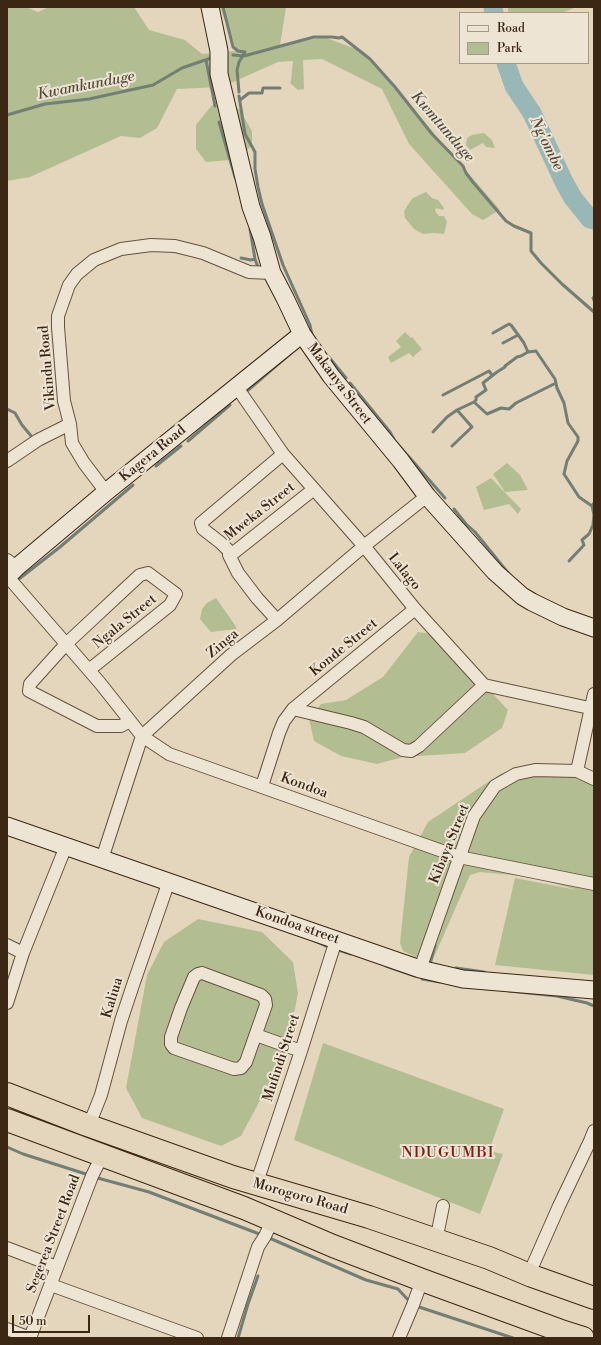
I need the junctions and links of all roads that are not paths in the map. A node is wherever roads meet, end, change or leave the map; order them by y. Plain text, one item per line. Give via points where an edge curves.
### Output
1 (210, 7) edge
2 (272, 273) junction
3 (302, 334) junction
4 (236, 386) junction
5 (70, 424) junction
6 (283, 454) junction
7 (7, 462) edge
8 (314, 489) junction
9 (106, 492) junction
10 (427, 496) junction
11 (364, 546) junction
12 (230, 553) junction
13 (10, 570) edge
14 (415, 609) junction
15 (277, 620) junction
16 (594, 628) edge
17 (66, 644) junction
18 (89, 670) junction
19 (484, 685) junction
20 (594, 694) edge
21 (593, 708) edge
22 (293, 709) junction
23 (130, 720) junction
24 (142, 736) junction
25 (577, 770) junction
26 (594, 780) edge
27 (262, 786) junction
28 (7, 826) edge
29 (66, 846) junction
30 (459, 857) junction
31 (102, 859) junction
32 (169, 881) junction
33 (594, 884) edge
34 (336, 940) junction
35 (7, 945) edge
36 (23, 953) junction
37 (420, 969) junction
38 (594, 990) edge
39 (7, 1003) edge
40 (256, 1035) junction
41 (301, 1051) junction
42 (7, 1094) edge
43 (7, 1120) edge
44 (87, 1125) junction
45 (593, 1138) edge
46 (100, 1160) junction
47 (256, 1185) junction
48 (443, 1206) dead end
49 (272, 1221) junction
50 (433, 1239) junction
51 (7, 1248) edge
52 (57, 1267) junction
53 (527, 1274) junction
54 (422, 1280) junction
55 (51, 1285) junction
56 (594, 1298) edge
57 (7, 1329) edge
58 (30, 1338) edge
59 (197, 1338) edge
60 (228, 1338) edge
61 (399, 1338) edge
62 (583, 1338) edge

1 - 2 street, Makanya Street via 219,51 220,74 250,207
2 - 3 street, Makanya Street
2 - 5 street, Vikindu Road via 249,272 204,253 174,246 132,247 94,260 77,274 69,285 58,316 64,401
3 - 4 street, Kagera Road
3 - 10 street, Makanya Street via 330,376
4 - 6 street, Lalago
4 - 9 street, Kagera Road
5 - 7 street via 38,440
5 - 9 street, Vikindu Road via 72,443
6 - 8 street, Lalago
6 - 12 street, Mweka Street via 201,523 204,529
8 - 11 street, Lalago
8 - 12 street, Mweka Street via 237,551
9 - 13 street, Kagera Road
10 - 11 street, Zinga
10 - 16 street, Makanya Street via 495,572 522,596 552,612
11 - 14 street, Lalago
11 - 15 street, Zinga
12 - 15 street via 238,573
13 - 17 street, Kondoa
14 - 19 street, Lalago
14 - 22 street, Konde Street
15 - 24 street, Zinga via 231,655
17 - 18 street, Kondoa
17 - 18 street, Ngala Street via 144,574 148,573 176,594 170,605
17 - 23 street via 30,684 29,691 97,726 121,726
18 - 23 street, Kondoa
19 - 21 street
19 - 22 street via 419,746 411,750 403,750 364,727
20 - 21 street
21 - 25 street
22 - 27 street, Konde Street via 284,721
23 - 24 street, Kondoa
24 - 27 street, Kondoa via 169,754
24 - 31 street, Zinga
25 - 26 street
25 - 30 street, Kibaya Street via 535,770 516,774 495,786 474,816
27 - 30 street, Kondoa
28 - 29 street, Kondoa street
29 - 31 street, Kondoa street
29 - 36 street
30 - 33 street, Kondoa
30 - 37 street, Kibaya Street
31 - 32 street, Kondoa street
32 - 34 street, Kondoa street
32 - 44 street, Kaliua via 121,1021 94,1116
34 - 37 street, Kondoa street
34 - 41 street, Mufindi Street
35 - 36 street
36 - 39 street
37 - 38 street, Kondoa street via 463,979
40 - 40 street via 266,1005 265,999 261,995 202,973 194,977 171,1037 171,1044 174,1048 234,1069 241,1068 246,1062
40 - 41 street
41 - 47 street, Mufindi Street
42 - 44 highway, Morogoro Road
43 - 46 highway, Morogoro Road
44 - 47 highway, Morogoro Road
45 - 53 street
46 - 49 highway, Morogoro Road via 244,1208
46 - 52 street, Segerea Street Road
47 - 50 highway, Morogoro Road via 369,1217
48 - 50 street via 438,1231
49 - 54 highway, Morogoro Road
49 - 60 street via 258,1247
50 - 53 highway, Morogoro Road
51 - 52 street
52 - 55 street, Segerea Street Road
53 - 56 highway, Morogoro Road
54 - 61 street
54 - 62 highway, Morogoro Road
55 - 58 street, Segerea Street Road
55 - 59 street
57 - 58 street

